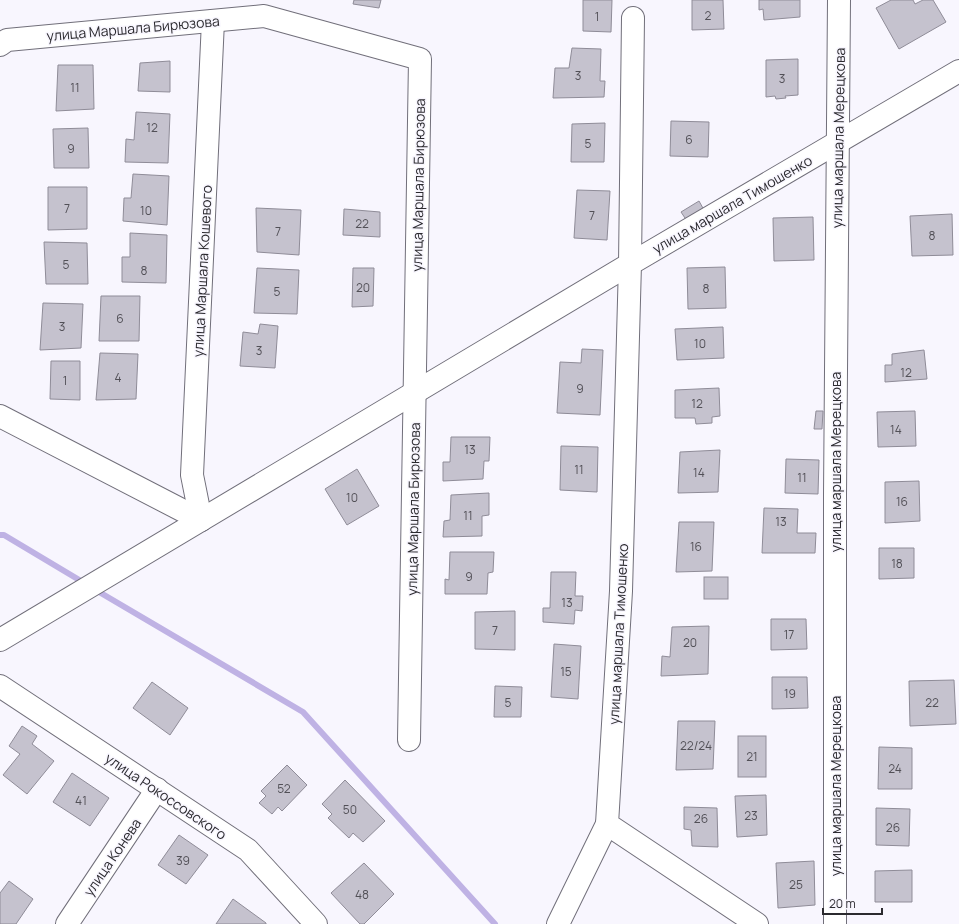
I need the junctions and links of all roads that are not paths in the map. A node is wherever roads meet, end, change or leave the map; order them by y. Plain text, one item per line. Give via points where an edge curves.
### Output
1 (839, 0) edge
2 (633, 18) dead end
3 (213, 21) junction
4 (0, 45) edge
5 (959, 71) edge
6 (837, 143) junction
7 (630, 264) junction
8 (414, 392) junction
9 (0, 416) edge
10 (201, 520) junction
11 (0, 640) edge
12 (0, 686) edge
13 (409, 740) dead end
14 (157, 789) junction
15 (607, 824) junction
16 (67, 924) edge
17 (316, 924) edge
18 (558, 924) edge
19 (757, 924) edge
20 (835, 924) edge

1 - 6 street, улица маршала Мерецкова
2 - 7 street, улица маршала Тимошенко
3 - 4 street, улица Маршала Бирюзова via 7,40
3 - 8 street, улица Маршала Бирюзова via 264,16 420,59
3 - 10 street, улица Маршала Кошевого via 192,475
5 - 6 street, улица маршала Тимошенко
6 - 7 street, улица маршала Тимошенко
6 - 20 street, улица маршала Мерецкова
7 - 8 street
7 - 15 street, улица маршала Тимошенко via 621,591
8 - 10 street
8 - 13 street, улица Маршала Бирюзова
9 - 10 street
10 - 11 street
12 - 14 street, улица Рокоссовского
14 - 16 street, улица Конева
14 - 17 street, улица Рокоссовского via 248,850
15 - 18 street
15 - 19 street

